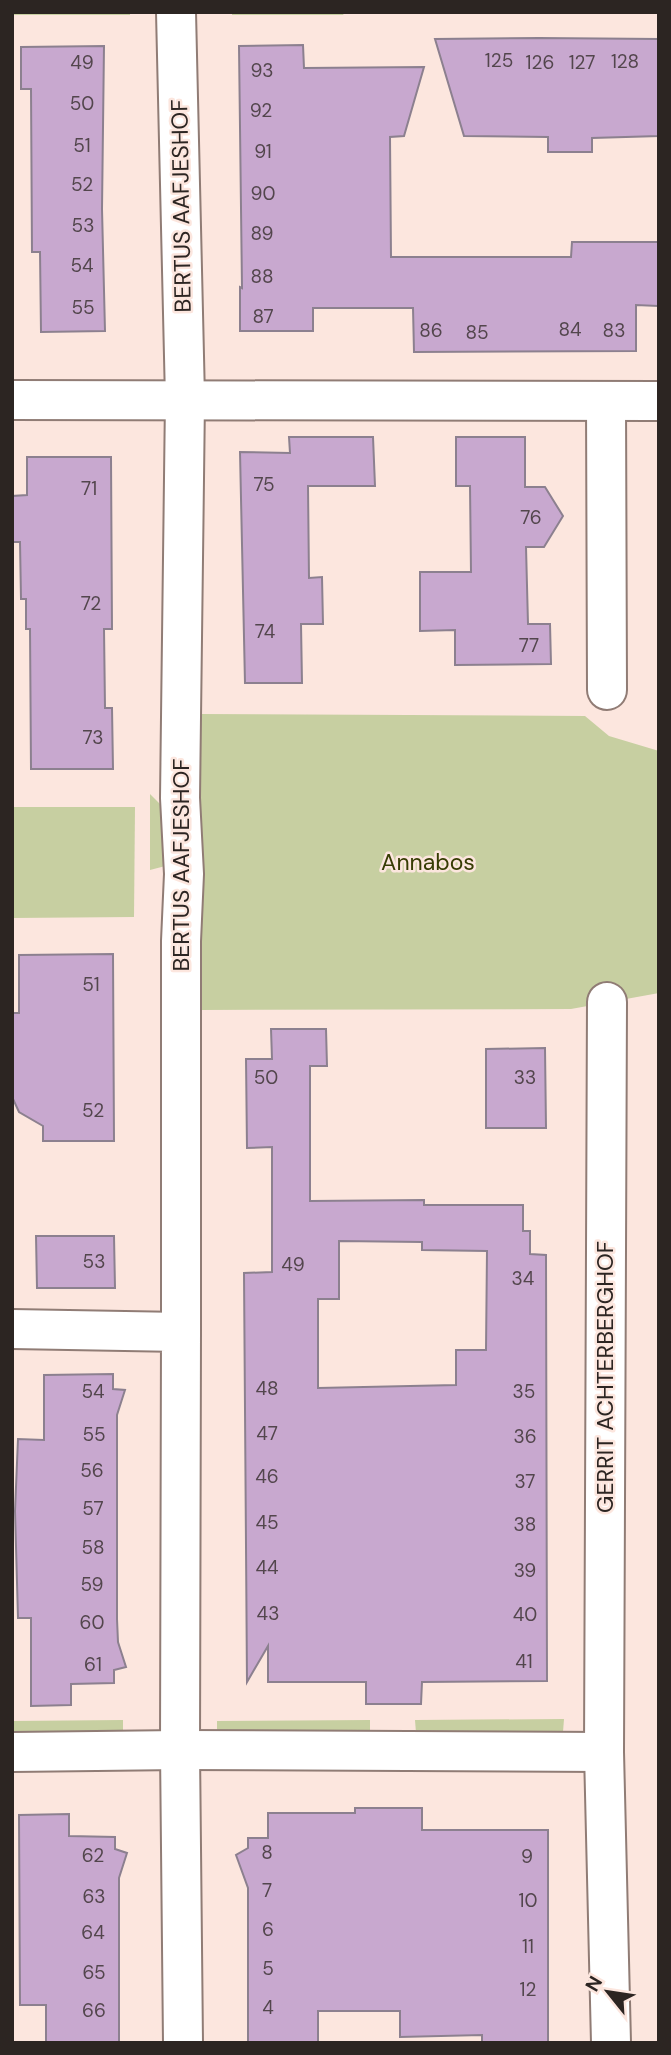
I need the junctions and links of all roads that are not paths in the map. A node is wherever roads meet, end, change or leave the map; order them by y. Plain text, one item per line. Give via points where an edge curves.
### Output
1 (177, 12) edge
2 (185, 399) junction
3 (12, 400) edge
4 (606, 401) junction
5 (659, 401) edge
6 (607, 690) dead end
7 (607, 1002) dead end
8 (12, 1329) edge
9 (181, 1332) junction
10 (180, 1750) junction
11 (12, 1752) edge
12 (604, 1752) junction
13 (183, 2043) edge
14 (611, 2043) edge

1 - 2 street, BERTUS AAFJESHOF
2 - 3 street
2 - 4 street
2 - 9 street, BERTUS AAFJESHOF
4 - 5 street
4 - 6 street
7 - 12 street, GERRIT ACHTERBERGHOF
8 - 9 street
9 - 10 street
10 - 11 street
10 - 12 street
10 - 13 street
12 - 14 street, GERRIT ACHTERBERGHOF

